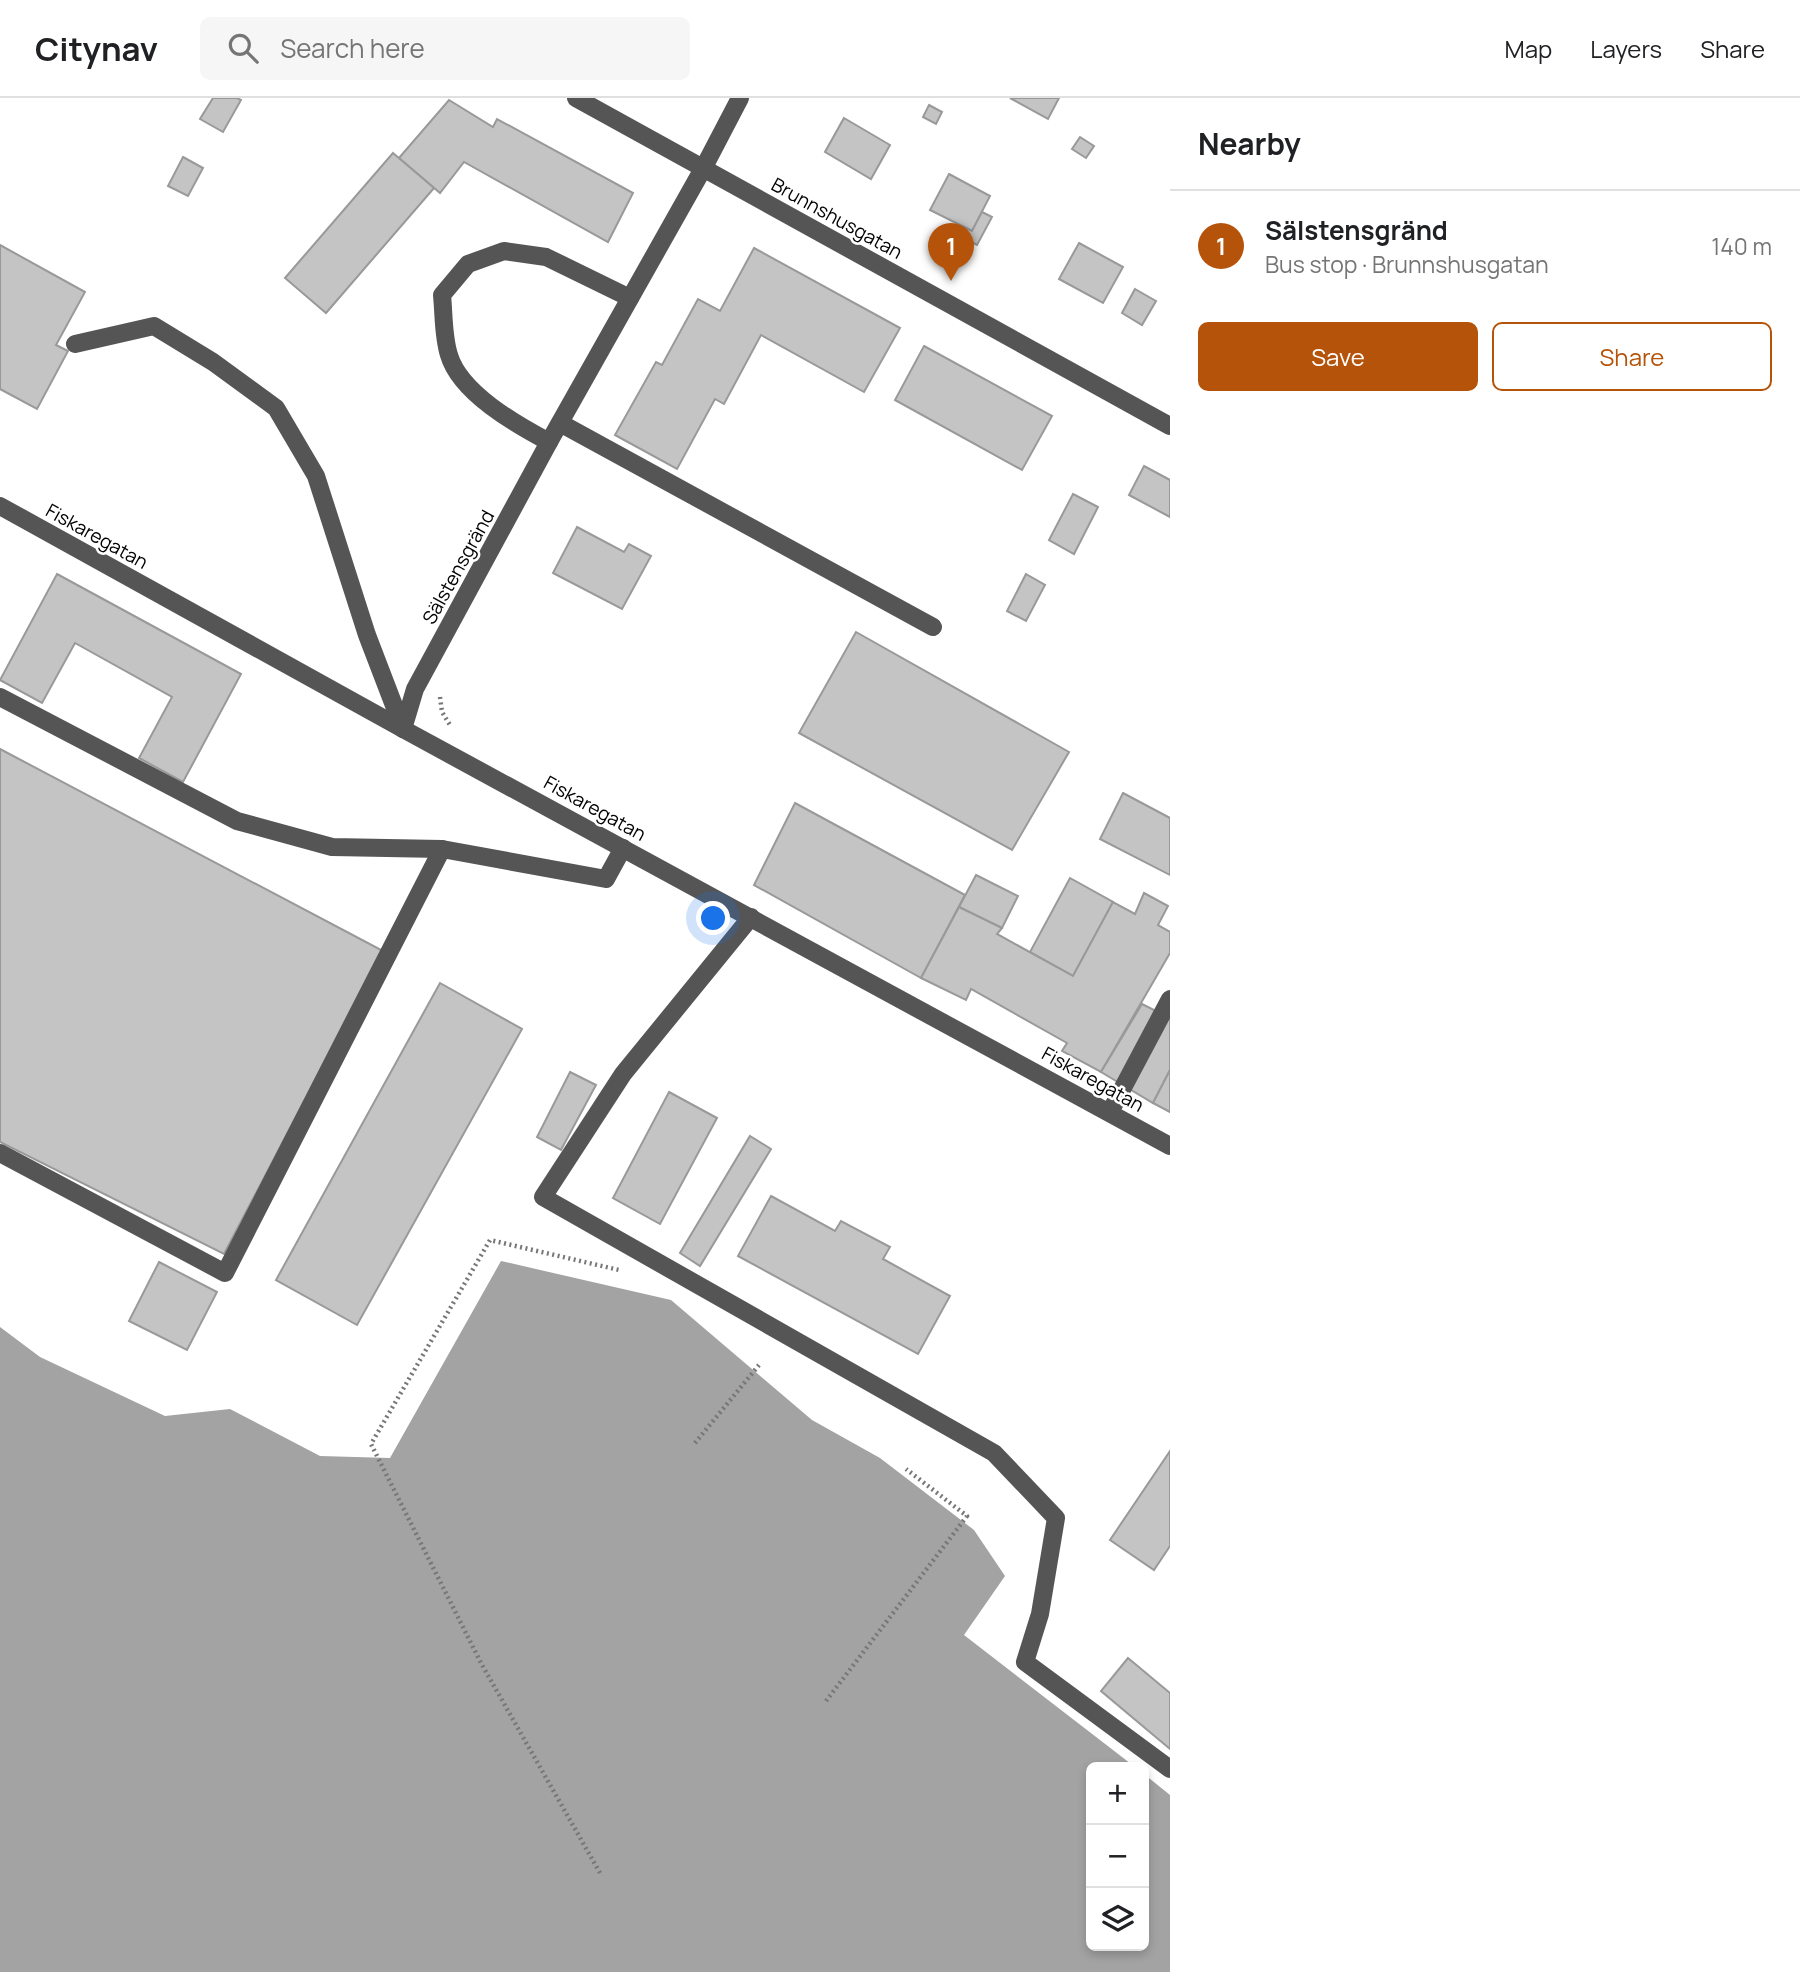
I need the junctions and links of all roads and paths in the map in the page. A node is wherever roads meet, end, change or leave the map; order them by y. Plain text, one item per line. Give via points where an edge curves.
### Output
1 (576, 98) edge
2 (740, 98) edge
3 (704, 167) junction
4 (630, 298) junction
5 (75, 344) dead end
6 (560, 423) junction
7 (1170, 426) edge
8 (549, 442) junction
9 (0, 506) edge
10 (933, 627) dead end
11 (0, 697) edge
12 (403, 729) junction
13 (623, 848) junction
14 (442, 849) junction
15 (751, 917) junction
16 (1170, 999) edge
17 (1110, 1112) junction
18 (1170, 1146) edge
19 (0, 1153) edge
20 (624, 1272) dead end
21 (759, 1365) dead end
22 (695, 1443) dead end
23 (906, 1469) dead end
24 (825, 1701) dead end
25 (1170, 1769) edge
26 (600, 1873) dead end

1 - 3 street, Brunnshusgatan
2 - 3 street, Sälstensgränd
3 - 4 street, Sälstensgränd
3 - 7 street, Brunnshusgatan
4 - 6 street, Sälstensgränd
4 - 8 street via 546,257 504,251 468,264 442,295 449,355 458,376 506,419
5 - 12 street via 154,326 276,408 316,475 367,635
6 - 8 street, Sälstensgränd
6 - 10 street
8 - 12 street, Sälstensgränd via 415,689
9 - 12 street, Fiskaregatan
11 - 14 street via 237,821 332,847
12 - 13 street, Fiskaregatan
13 - 14 street via 606,879
13 - 15 street, Fiskaregatan
14 - 19 street via 225,1273
15 - 17 street, Fiskaregatan
15 - 25 street via 623,1074 543,1197 994,1453 1056,1518 1040,1614 1025,1662
16 - 17 street
17 - 18 street, Fiskaregatan
20 - 26 path via 490,1240 371,1444 481,1663
21 - 22 path
23 - 24 path via 967,1516

